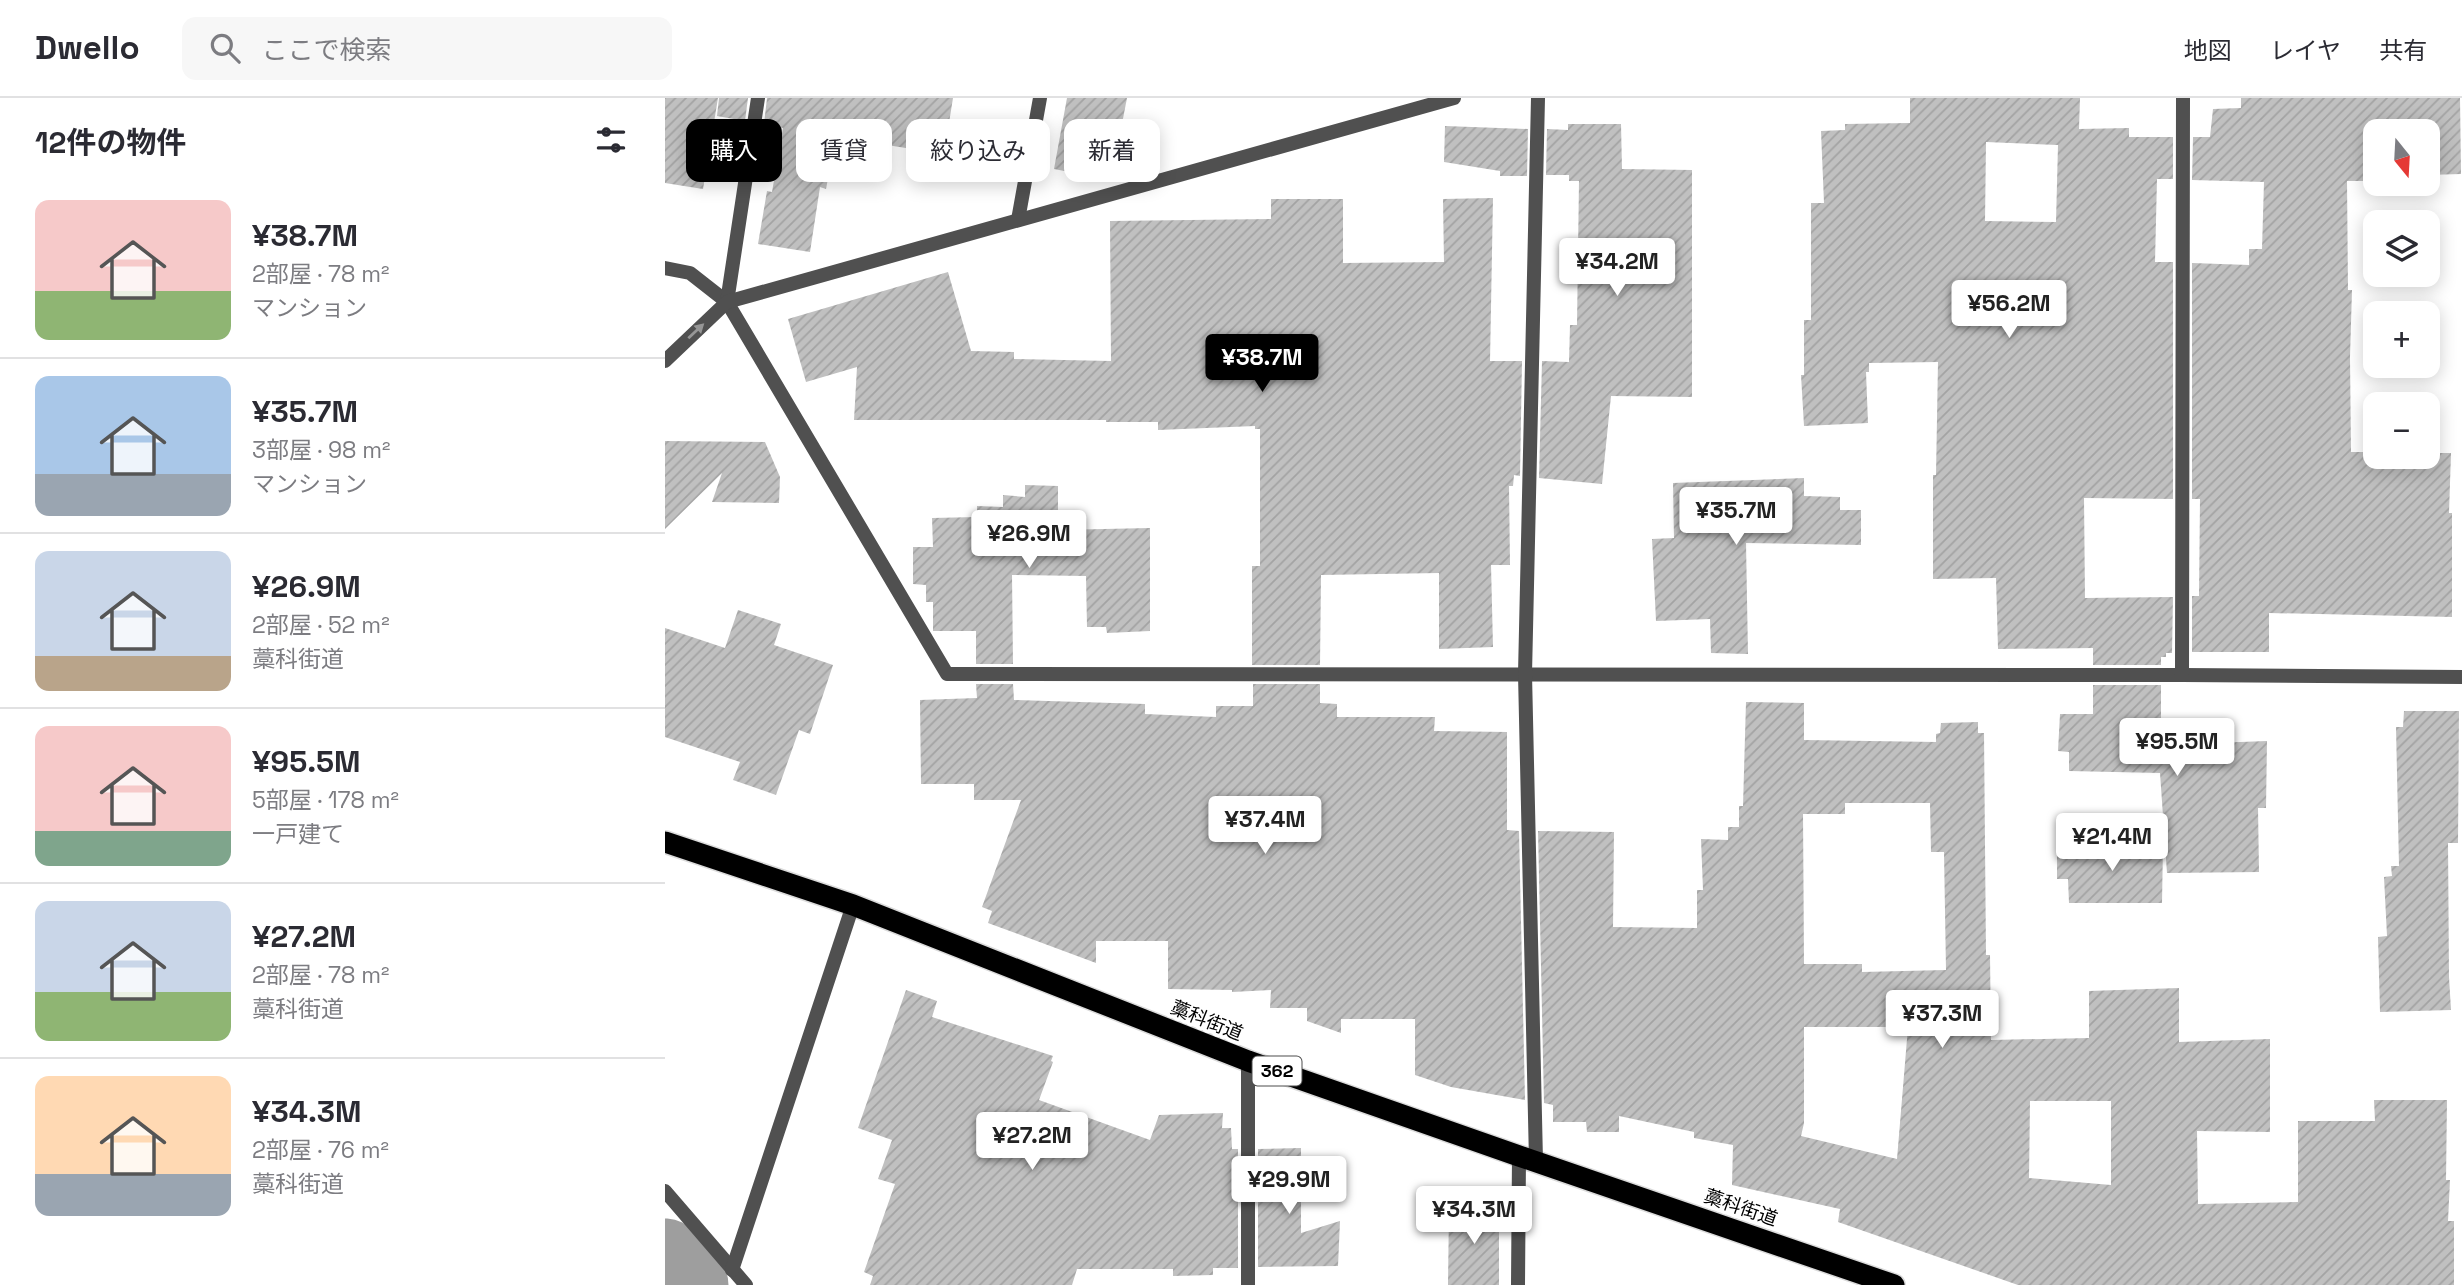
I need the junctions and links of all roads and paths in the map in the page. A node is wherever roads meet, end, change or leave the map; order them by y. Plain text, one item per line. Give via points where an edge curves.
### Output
1 (758, 98) edge
2 (1040, 98) edge
3 (1454, 98) edge
4 (1538, 98) edge
5 (2183, 98) edge
6 (1018, 220) junction
7 (665, 268) edge
8 (727, 302) junction
9 (665, 361) edge
10 (1525, 674) junction
11 (2182, 675) junction
12 (2462, 677) edge
13 (665, 842) edge
14 (853, 905) junction
15 (1248, 1061) junction
16 (1527, 1159) junction
17 (665, 1191) edge
18 (733, 1270) junction
19 (746, 1285) edge
20 (1248, 1285) edge
21 (1518, 1285) edge
22 (1894, 1285) edge

1 - 8 street
2 - 6 street
3 - 6 street
4 - 10 street
5 - 11 street
6 - 8 street
7 - 8 street via 690,273
9 -> 8 street
8 - 10 street via 947,674
10 - 11 street
10 - 16 street
11 - 12 street
13 - 14 highway, 藁科街道 / 362
14 - 15 highway, 藁科街道 / 362
14 - 18 street
15 - 16 highway, 藁科街道 / 362
15 - 20 street
16 - 21 street
16 - 22 highway, 藁科街道 / 362
17 - 18 street
18 - 19 street

